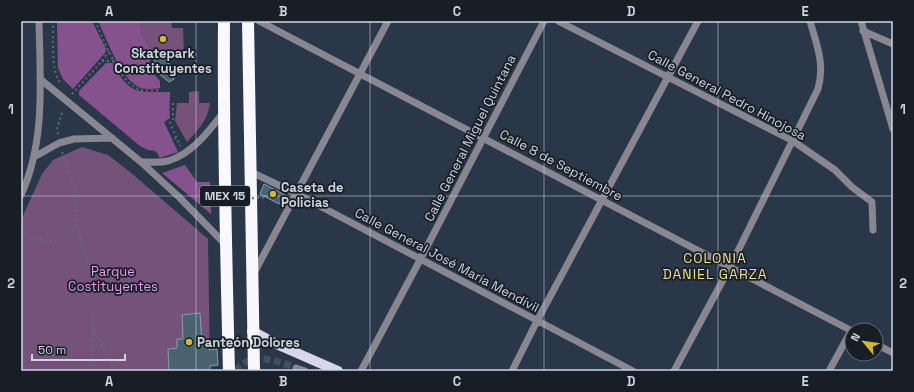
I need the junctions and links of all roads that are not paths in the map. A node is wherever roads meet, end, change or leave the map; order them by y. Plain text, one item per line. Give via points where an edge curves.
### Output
1 (39, 21) edge
2 (224, 21) edge
3 (248, 21) edge
4 (259, 21) edge
5 (388, 21) edge
6 (544, 21) edge
7 (558, 21) edge
8 (698, 21) edge
9 (810, 21) edge
10 (861, 21) edge
11 (863, 31) junction
12 (893, 44) edge
13 (360, 73) junction
14 (668, 77) junction
15 (40, 79) junction
16 (224, 112) junction
17 (893, 130) edge
18 (112, 138) junction
19 (484, 138) junction
20 (793, 141) junction
21 (34, 157) junction
22 (141, 162) junction
23 (251, 172) junction
24 (297, 194) junction
25 (21, 195) edge
26 (601, 200) junction
27 (873, 230) dead end
28 (225, 244) junction
29 (420, 260) junction
30 (730, 267) junction
31 (252, 277) junction
32 (536, 321) junction
33 (844, 327) edge
34 (252, 331) junction
35 (844, 344) edge
36 (884, 348) edge
37 (893, 353) edge
38 (296, 368) dead end
39 (229, 371) edge
40 (254, 371) edge
41 (264, 371) edge
42 (305, 371) edge
43 (338, 371) edge
44 (361, 371) edge
45 (512, 371) edge
46 (632, 371) edge
47 (674, 371) edge
48 (829, 371) edge

1 - 15 street
2 - 16 highway, MEX 15
3 - 23 highway, MEX 15
4 - 13 street, Calle 8 de Septiembre
5 - 13 street
6 - 19 street, Calle General Miguel Quintana
7 - 14 street, Calle General Pedro Hinojosa
8 - 14 street
9 - 20 street via 820,58 821,80
10 - 11 street
11 - 12 street
11 - 17 street
13 - 19 street, Calle 8 de Septiembre
13 - 24 street
14 - 20 street, Calle General Pedro Hinojosa
14 - 26 street
15 - 18 street
15 - 21 street
16 - 22 street via 210,130 184,154 168,161
16 - 28 highway, MEX 15
18 - 21 street via 74,139 60,143
18 - 22 street
19 - 26 street, Calle 8 de Septiembre
19 - 29 street, Calle General Miguel Quintana
20 - 27 street, Calle General Pedro Hinojosa via 835,170 872,202
20 - 30 street
21 - 25 street
22 - 28 street
23 - 24 street, Calle General José María Mendívil
23 - 31 highway, MEX 15
24 - 29 street, Calle General José María Mendívil
24 - 31 street
26 - 30 street, Calle 8 de Septiembre
26 - 32 street
28 - 39 highway, MEX 15
29 - 32 street, Calle General José María Mendívil
29 - 44 street, Calle General Miguel Quintana
30 - 33 street, Calle 8 de Septiembre
30 - 47 street
31 - 34 highway, MEX 15
32 - 45 street
32 - 46 street, Calle General José María Mendívil
34 - 40 highway, MEX 15
34 - 43 main road
35 - 48 street
36 - 37 street
38 - 42 street
40 - 41 street

